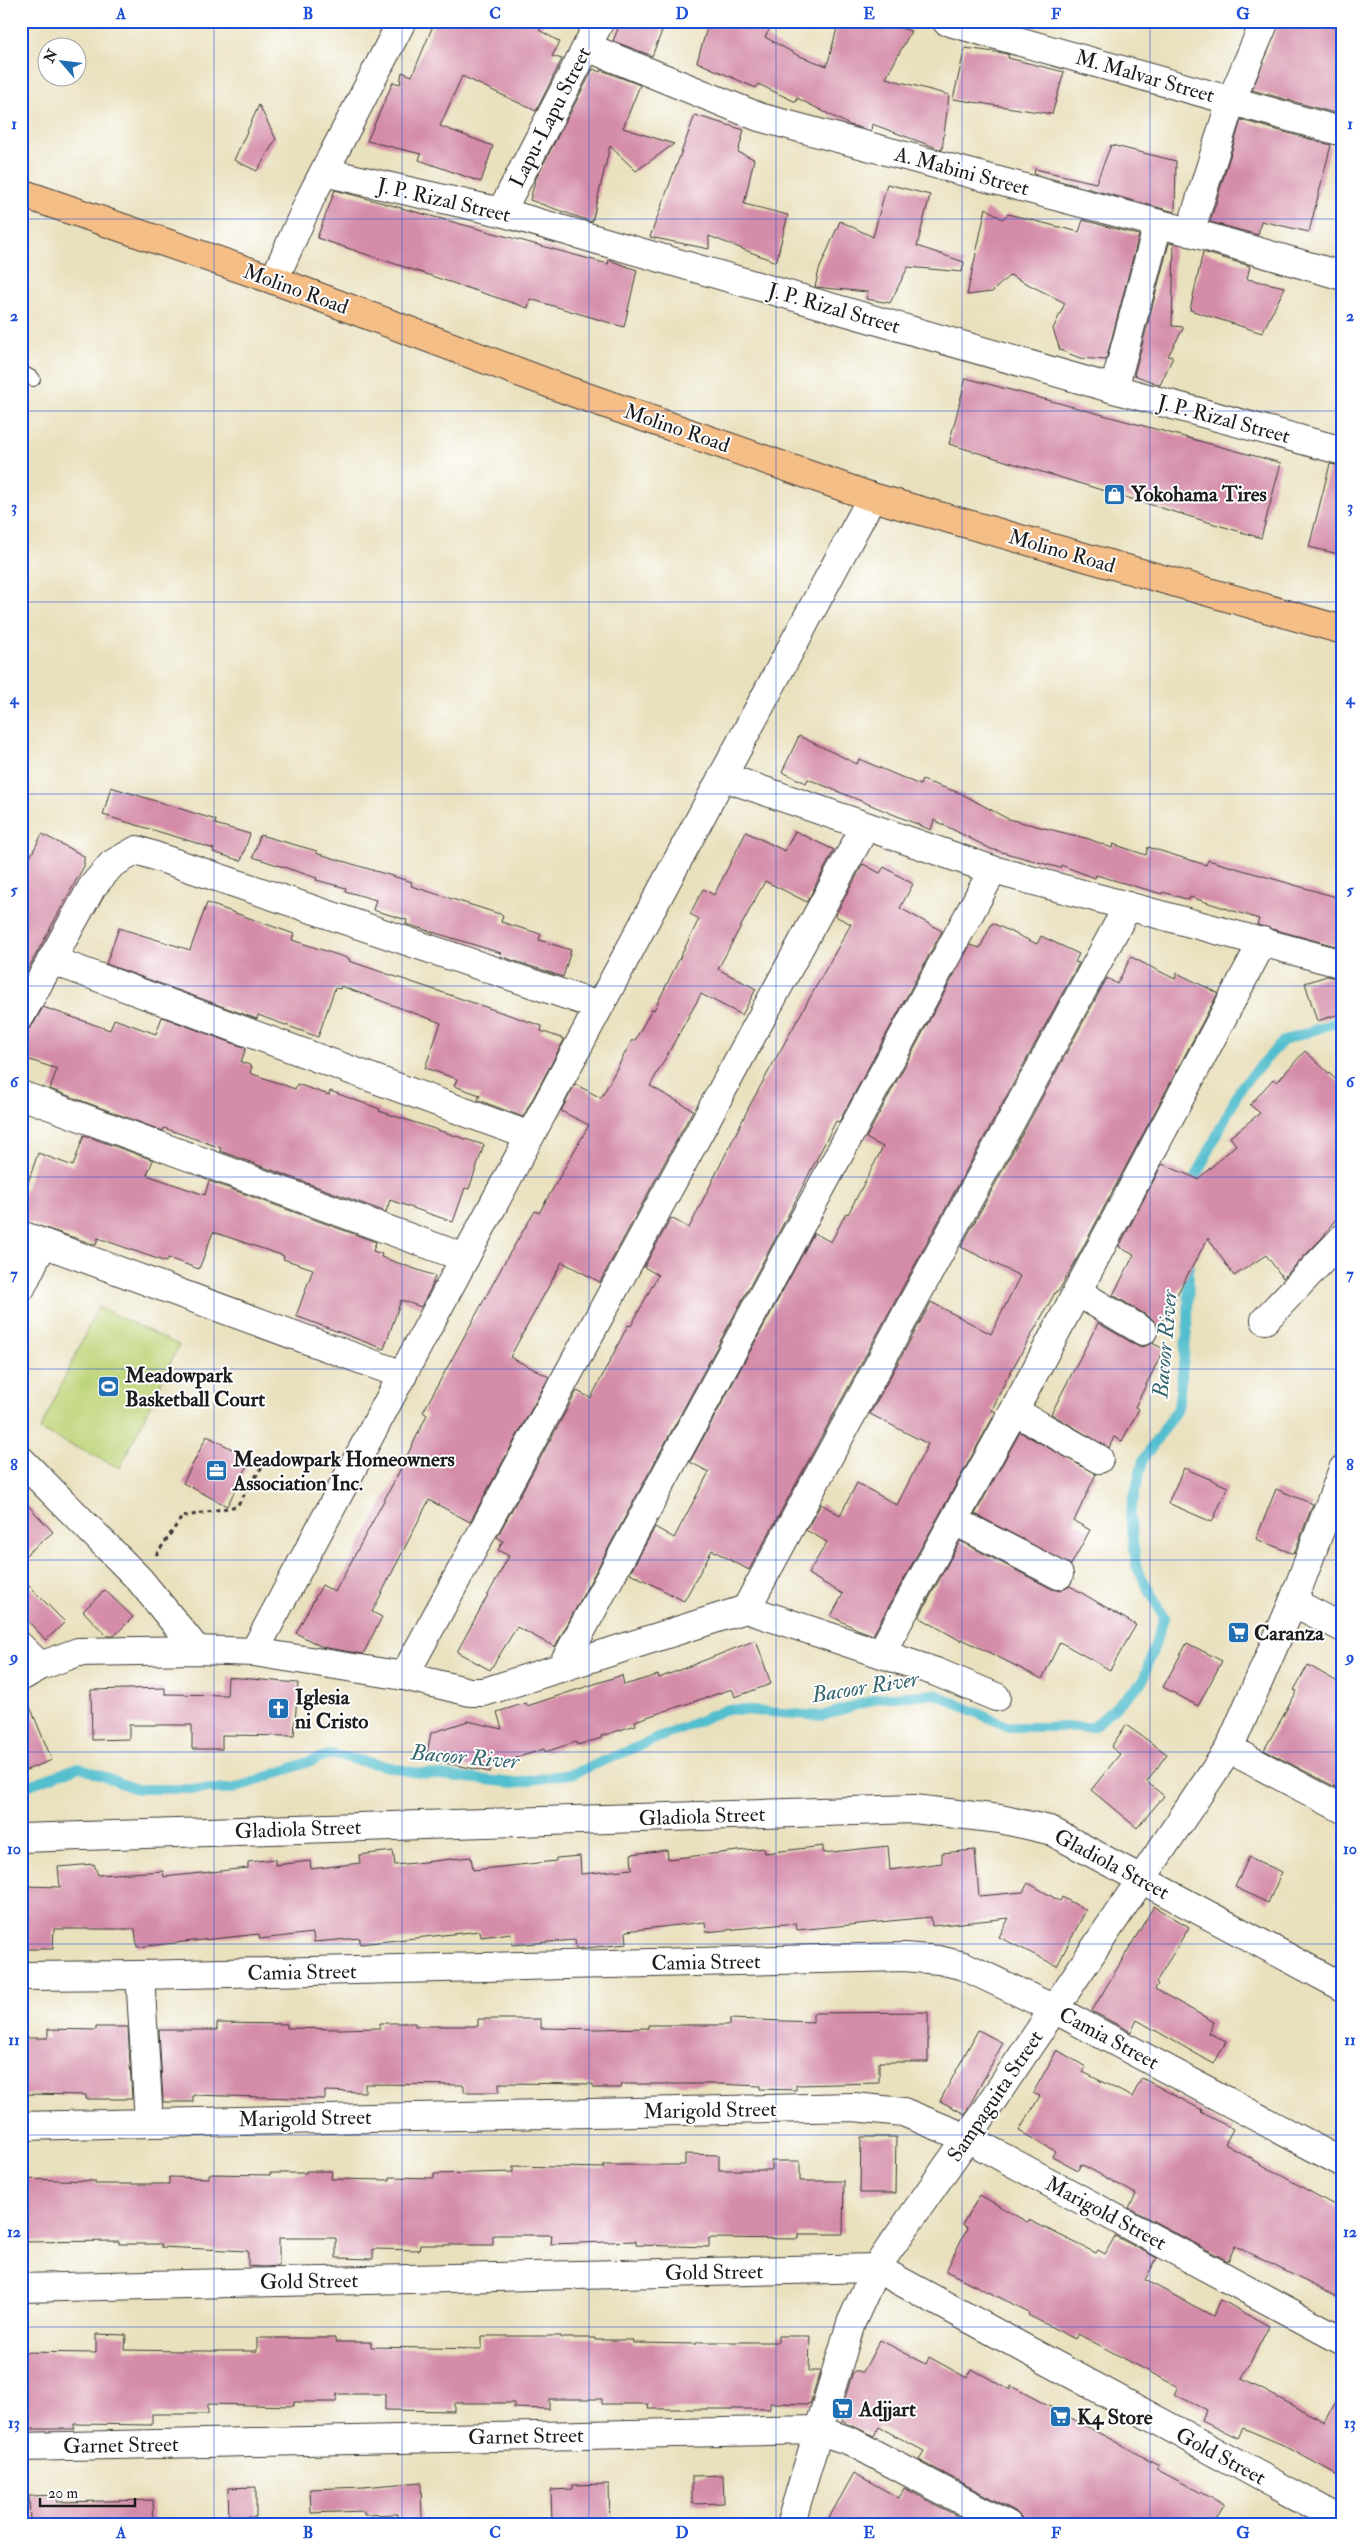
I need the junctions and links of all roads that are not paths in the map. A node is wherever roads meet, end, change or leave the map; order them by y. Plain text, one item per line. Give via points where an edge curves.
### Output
1 (402, 21) edge
2 (600, 21) edge
3 (946, 21) edge
4 (1265, 21) edge
5 (587, 46) junction
6 (1231, 100) junction
7 (1343, 132) edge
8 (324, 172) junction
9 (21, 193) edge
10 (501, 212) junction
11 (1158, 224) junction
12 (1190, 232) junction
13 (1343, 276) edge
14 (274, 280) junction
15 (1114, 389) junction
16 (1343, 451) edge
17 (872, 497) junction
18 (1343, 630) edge
19 (724, 777) junction
20 (865, 827) junction
21 (994, 870) junction
22 (1128, 906) junction
23 (1263, 941) junction
24 (51, 960) junction
25 (1343, 964) edge
26 (599, 1006) junction
27 (21, 1014) edge
28 (21, 1096) edge
29 (530, 1136) junction
30 (1343, 1238) edge
31 (32, 1239) edge
32 (465, 1258) junction
33 (21, 1288) edge
34 (1077, 1292) junction
35 (1265, 1320) dead end
36 (1143, 1331) dead end
37 (403, 1375) junction
38 (1014, 1411) junction
39 (21, 1460) edge
40 (1099, 1460) dead end
41 (1343, 1469) edge
42 (955, 1521) junction
43 (1059, 1575) dead end
44 (1293, 1602) junction
45 (746, 1609) junction
46 (1343, 1628) edge
47 (21, 1647) edge
48 (197, 1650) junction
49 (254, 1652) junction
50 (882, 1653) junction
51 (561, 1668) junction
52 (31, 1671) edge
53 (404, 1676) junction
54 (996, 1698) dead end
55 (1229, 1749) junction
56 (1343, 1809) edge
57 (21, 1838) edge
58 (1142, 1880) junction
59 (140, 1975) junction
60 (21, 1976) edge
61 (1343, 1987) edge
62 (1054, 2009) junction
63 (149, 2122) junction
64 (21, 2126) edge
65 (967, 2138) junction
66 (1343, 2163) edge
67 (876, 2268) junction
68 (21, 2288) edge
69 (1343, 2341) edge
70 (817, 2430) junction
71 (21, 2447) edge
72 (1343, 2521) edge
73 (790, 2525) edge
74 (1008, 2525) edge

1 - 8 street
2 - 5 street, Lapu-Lapu Street
3 - 6 street, M. Malvar Street
4 - 6 street
5 - 10 street, Lapu-Lapu Street
5 - 11 street, A. Mabini Street via 759,117
6 - 7 street, M. Malvar Street
6 - 12 street
8 - 10 street, J. P. Rizal Street
8 - 14 street
9 - 14 main road, Molino Road
10 - 15 street, J. P. Rizal Street
11 - 12 street, A. Mabini Street
11 - 15 street
12 - 13 street, A. Mabini Street
14 - 17 main road, Molino Road via 572,392
15 - 16 street, J. P. Rizal Street
17 - 18 main road, Molino Road
17 - 19 street
19 - 20 street
19 - 26 street
20 - 21 street
20 - 53 street
21 - 22 street
21 - 51 street
22 - 23 street
22 - 45 street
23 - 25 street
23 - 34 street
24 - 26 street via 92,887 112,864 137,850
24 - 27 street
24 - 29 street
26 - 29 street
28 - 32 street
29 - 32 street
30 - 35 street
31 - 33 street
31 - 37 street
32 - 37 street
34 - 36 street
34 - 38 street
37 - 49 street
38 - 40 street
38 - 42 street
39 - 48 street via 139,1579
41 - 44 street, Sampaguita Street
42 - 43 street
42 - 50 street
44 - 46 street
44 - 55 street, Sampaguita Street
45 - 50 street
45 - 51 street
47 - 52 street
48 - 49 street
48 - 52 street via 78,1652
49 - 53 street
50 - 54 street
51 - 53 street via 484,1692 470,1692
55 - 56 street
55 - 58 street, Sampaguita Street
57 - 58 street, Gladiola Street via 914,1809 1000,1819 1049,1830
58 - 61 street, Gladiola Street
58 - 62 street, Sampaguita Street
59 - 60 street, Camia Street
59 - 62 street, Camia Street via 904,1957 964,1966
59 - 63 street
62 - 65 street, Sampaguita Street
62 - 66 street, Camia Street
63 - 64 street, Marigold Street
63 - 65 street, Marigold Street via 854,2107 903,2112
65 - 67 street, Sampaguita Street
65 - 69 street, Marigold Street
67 - 68 street, Gold Street
67 - 70 street, Sampaguita Street via 851,2323
67 - 72 street, Gold Street
70 - 71 street, Garnet Street
70 - 73 street, Sampaguita Street
70 - 74 street, Garnet Street via 850,2441

